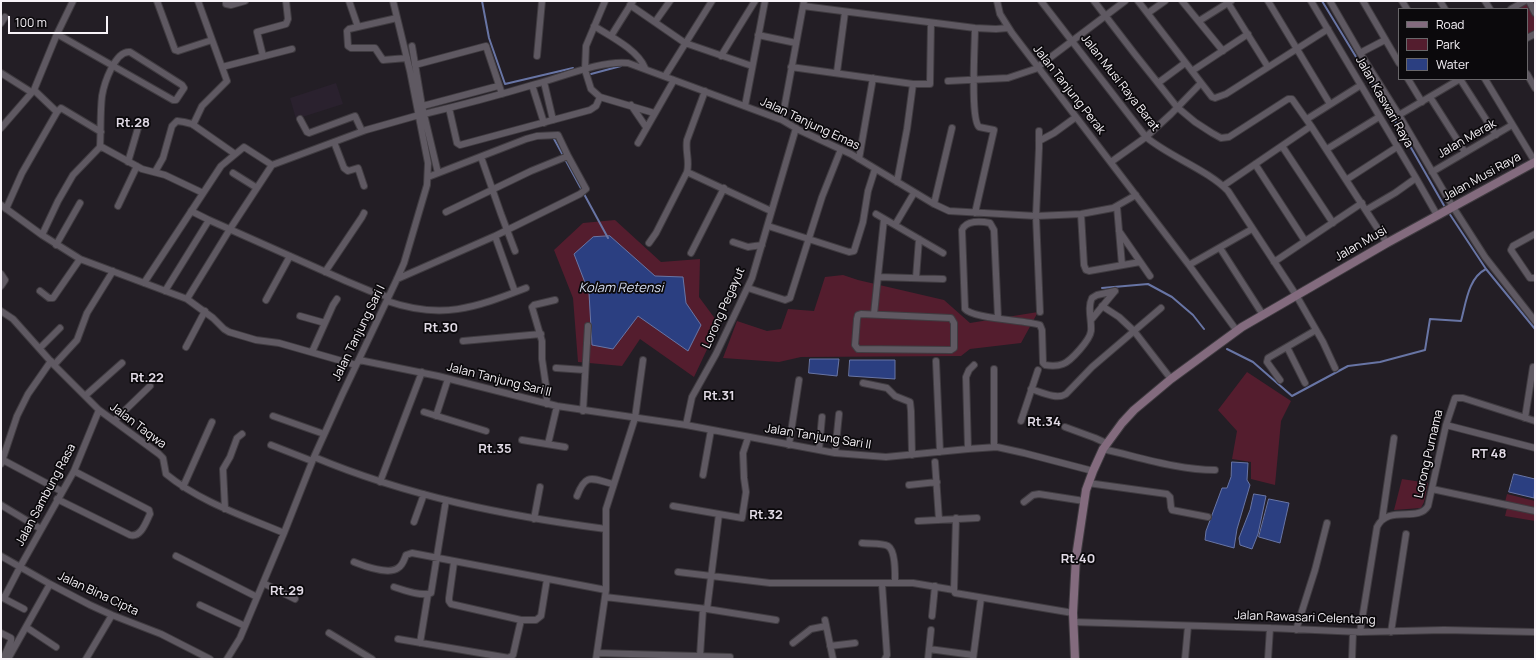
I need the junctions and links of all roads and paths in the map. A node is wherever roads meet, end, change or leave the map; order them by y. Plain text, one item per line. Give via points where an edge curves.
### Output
1 (73, 1) edge
2 (158, 1) edge
3 (198, 1) edge
4 (226, 1) edge
5 (245, 1) edge
6 (286, 1) edge
7 (349, 1) edge
8 (393, 1) edge
9 (542, 1) edge
10 (605, 1) edge
11 (670, 1) edge
12 (712, 1) edge
13 (755, 1) edge
14 (764, 1) edge
15 (997, 1) edge
16 (1042, 1) edge
17 (1094, 1) edge
18 (1125, 1) edge
19 (1138, 1) edge
20 (1165, 1) edge
21 (1182, 1) edge
22 (1268, 1) edge
23 (1311, 1) edge
24 (1330, 1) edge
25 (1363, 1) edge
26 (1525, 1) edge
27 (1529, 1) edge
28 (1230, 2) edge
29 (632, 3) edge
30 (804, 4) edge
31 (1513, 8) edge
32 (845, 12) junction
33 (1148, 13) junction
34 (1535, 13) edge
35 (1104, 16) junction
36 (5, 17) dead end
37 (397, 18) junction
38 (1199, 21) junction
39 (655, 22) junction
40 (1, 23) edge
41 (931, 23) junction
42 (594, 26) junction
43 (358, 27) junction
44 (975, 28) junction
45 (1008, 28) junction
46 (1328, 29) junction
47 (57, 34) junction
48 (1248, 34) junction
49 (758, 35) junction
50 (611, 36) junction
51 (212, 40) junction
52 (1071, 40) junction
53 (1385, 40) junction
54 (685, 42) junction
55 (796, 43) junction
56 (412, 46) dead end
57 (292, 49) dead end
58 (1297, 49) junction
59 (1222, 51) junction
60 (1360, 53) junction
61 (263, 56) junction
62 (537, 56) dead end
63 (721, 56) junction
64 (407, 58) junction
65 (1398, 61) edge
66 (1185, 63) junction
67 (415, 64) junction
68 (112, 66) junction
69 (752, 66) junction
70 (222, 67) junction
71 (791, 67) junction
72 (1038, 67) junction
73 (645, 68) junction
74 (1268, 68) junction
75 (585, 70) junction
76 (1192, 71) junction
77 (837, 72) junction
78 (1, 73) edge
79 (665, 76) junction
80 (1528, 76) edge
81 (873, 78) junction
82 (974, 79) junction
83 (674, 80) junction
84 (1409, 80) edge
85 (1458, 80) edge
86 (1461, 80) edge
87 (1486, 80) edge
88 (948, 81) dead end
89 (1158, 83) junction
90 (1201, 83) junction
91 (538, 84) junction
92 (913, 84) junction
93 (1360, 85) junction
94 (498, 86) junction
95 (1535, 88) edge
96 (32, 91) junction
97 (705, 91) junction
98 (502, 94) junction
99 (600, 97) junction
100 (1430, 97) junction
101 (1422, 102) junction
102 (1330, 104) junction
103 (631, 106) junction
104 (744, 106) junction
105 (420, 107) junction
106 (1177, 107) junction
107 (449, 108) junction
108 (57, 112) junction
109 (654, 113) junction
110 (421, 115) junction
111 (1379, 116) junction
112 (1399, 116) junction
113 (1076, 117) junction
114 (300, 119) dead end
115 (1307, 119) junction
116 (782, 120) junction
117 (549, 121) junction
118 (193, 125) junction
119 (1512, 125) junction
120 (1311, 126) junction
121 (646, 127) junction
122 (1, 128) edge
123 (138, 128) dead end
124 (796, 128) junction
125 (952, 128) dead end
126 (1039, 131) dead end
127 (101, 132) junction
128 (362, 132) junction
129 (1496, 134) junction
130 (1146, 137) junction
131 (1039, 141) junction
132 (334, 142) junction
133 (638, 143) dead end
134 (100, 146) junction
135 (1282, 146) junction
136 (1397, 147) junction
137 (840, 149) junction
138 (1327, 149) junction
139 (1465, 152) junction
140 (235, 154) junction
141 (481, 157) junction
142 (565, 157) junction
143 (859, 159) junction
144 (128, 162) junction
145 (1111, 162) junction
146 (1535, 162) edge
147 (1255, 164) junction
148 (272, 165) junction
149 (137, 166) junction
150 (875, 169) junction
151 (155, 172) junction
152 (687, 172) junction
153 (1432, 172) junction
154 (233, 173) dead end
155 (438, 173) junction
156 (428, 177) junction
157 (1416, 178) junction
158 (1346, 180) junction
159 (897, 182) junction
160 (364, 186) dead end
161 (1223, 186) junction
162 (257, 188) junction
163 (724, 188) junction
164 (493, 189) junction
165 (203, 192) junction
166 (914, 193) junction
167 (1136, 195) junction
168 (80, 203) dead end
169 (934, 204) junction
170 (1362, 204) junction
171 (118, 206) dead end
172 (1117, 206) junction
173 (4, 207) edge
174 (1452, 207) junction
175 (1366, 210) junction
176 (191, 211) junction
177 (772, 211) junction
178 (446, 212) dead end
179 (364, 213) dead end
180 (975, 213) junction
181 (876, 214) dead end
182 (1081, 214) junction
183 (1438, 215) junction
184 (1036, 216) junction
185 (884, 219) junction
186 (209, 220) junction
187 (1333, 223) junction
188 (895, 225) junction
189 (768, 226) junction
190 (230, 229) junction
191 (1252, 229) junction
192 (508, 230) junction
193 (1118, 230) junction
194 (1535, 234) edge
195 (42, 235) junction
196 (495, 236) junction
197 (919, 239) junction
198 (809, 240) junction
199 (1305, 241) junction
200 (733, 242) dead end
201 (1387, 242) junction
202 (649, 243) dead end
203 (56, 245) junction
204 (762, 245) junction
205 (1220, 248) junction
206 (515, 251) dead end
207 (691, 253) dead end
208 (943, 253) dead end
209 (290, 256) junction
210 (80, 259) junction
211 (1140, 262) junction
212 (1274, 262) junction
213 (1122, 265) junction
214 (1190, 265) junction
215 (113, 270) junction
216 (325, 272) junction
217 (1, 274) edge
218 (1150, 276) dead end
219 (878, 277) junction
220 (916, 278) junction
221 (1535, 278) edge
222 (397, 279) junction
223 (944, 279) dead end
224 (144, 283) junction
225 (1, 286) edge
226 (526, 288) dead end
227 (748, 288) junction
228 (40, 291) dead end
229 (165, 291) junction
230 (515, 292) junction
231 (1296, 295) junction
232 (187, 299) junction
233 (338, 299) dead end
234 (387, 299) junction
235 (266, 300) dead end
236 (555, 300) dead end
237 (1102, 306) junction
238 (1161, 308) dead end
239 (1, 311) edge
240 (205, 311) junction
241 (1040, 312) dead end
242 (874, 314) junction
243 (1263, 315) junction
244 (300, 316) dead end
245 (998, 318) junction
246 (1091, 320) junction
247 (1535, 321) edge
248 (325, 323) junction
249 (588, 326) dead end
250 (60, 328) dead end
251 (1316, 330) junction
252 (1134, 331) junction
253 (1237, 331) junction
254 (541, 334) junction
255 (463, 341) dead end
256 (186, 347) dead end
257 (1288, 347) junction
258 (40, 348) junction
259 (312, 352) junction
260 (643, 360) dead end
261 (936, 361) dead end
262 (358, 362) junction
263 (52, 363) junction
264 (122, 363) dead end
265 (974, 365) dead end
266 (1533, 367) dead end
267 (556, 368) dead end
268 (1335, 368) dead end
269 (994, 369) dead end
270 (586, 370) junction
271 (1038, 370) dead end
272 (422, 372) junction
273 (448, 379) junction
274 (1171, 379) junction
275 (799, 380) dead end
276 (1280, 380) dead end
277 (863, 383) dead end
278 (1305, 383) dead end
279 (150, 386) dead end
280 (1031, 389) junction
281 (86, 395) junction
282 (547, 404) junction
283 (557, 406) junction
284 (100, 410) junction
285 (583, 411) junction
286 (424, 412) dead end
287 (839, 414) dead end
288 (273, 416) dead end
289 (436, 416) junction
290 (822, 417) dead end
291 (635, 418) junction
292 (1525, 418) junction
293 (114, 421) junction
294 (1021, 421) dead end
295 (1535, 421) edge
296 (212, 422) dead end
297 (1446, 425) junction
298 (686, 426) junction
299 (1065, 427) dead end
300 (711, 430) junction
301 (486, 431) dead end
302 (242, 434) dead end
303 (324, 434) junction
304 (748, 438) junction
305 (1394, 438) dead end
306 (522, 440) dead end
307 (548, 444) junction
308 (271, 445) dead end
309 (789, 445) junction
310 (1105, 446) junction
311 (564, 447) dead end
312 (994, 447) junction
313 (1535, 448) edge
314 (968, 449) junction
315 (819, 450) junction
316 (940, 452) junction
317 (835, 453) junction
318 (912, 455) junction
319 (313, 459) junction
320 (2, 462) edge
321 (935, 462) dead end
322 (1215, 470) dead end
323 (74, 471) junction
324 (1093, 471) junction
325 (703, 475) dead end
326 (380, 482) junction
327 (936, 482) junction
328 (1088, 483) junction
329 (613, 484) junction
330 (909, 485) dead end
331 (183, 487) junction
332 (540, 487) dead end
333 (1432, 489) junction
334 (62, 491) junction
335 (424, 494) junction
336 (576, 496) dead end
337 (57, 499) junction
338 (446, 500) junction
339 (1084, 501) junction
340 (1024, 502) dead end
341 (1, 505) edge
342 (673, 506) dead end
343 (225, 508) junction
344 (1535, 512) edge
345 (719, 514) junction
346 (1208, 517) dead end
347 (956, 518) junction
348 (978, 518) dead end
349 (534, 519) junction
350 (939, 520) junction
351 (1382, 520) junction
352 (918, 521) dead end
353 (414, 522) dead end
354 (1327, 523) dead end
355 (41, 529) junction
356 (606, 529) junction
357 (284, 533) junction
358 (1406, 534) dead end
359 (862, 543) dead end
360 (1, 556) edge
361 (176, 556) dead end
362 (436, 558) junction
363 (354, 562) dead end
364 (454, 562) junction
365 (20, 567) junction
366 (678, 572) dead end
367 (712, 576) junction
368 (547, 579) junction
369 (263, 583) junction
370 (895, 583) junction
371 (50, 584) junction
372 (882, 584) junction
373 (936, 586) junction
374 (394, 587) dead end
375 (606, 590) junction
376 (954, 590) junction
377 (428, 594) junction
378 (257, 597) junction
379 (605, 597) junction
380 (2, 598) edge
381 (981, 598) junction
382 (295, 599) dead end
383 (200, 605) dead end
384 (24, 609) dead end
385 (705, 609) junction
386 (1073, 613) junction
387 (112, 615) junction
388 (932, 616) dead end
389 (521, 620) junction
390 (776, 620) dead end
391 (1073, 622) junction
392 (245, 626) junction
393 (1188, 626) junction
394 (26, 627) junction
395 (1270, 628) junction
396 (931, 630) dead end
397 (1296, 630) junction
398 (329, 632) dead end
399 (1353, 632) junction
400 (1360, 632) junction
401 (1391, 632) junction
402 (1535, 632) edge
403 (1, 633) edge
404 (398, 639) dead end
405 (420, 643) junction
406 (793, 643) dead end
407 (855, 643) dead end
408 (830, 646) junction
409 (56, 647) dead end
410 (929, 649) junction
411 (596, 656) edge
412 (697, 657) edge
413 (730, 657) dead end
414 (973, 657) edge
415 (3, 659) edge
416 (8, 659) edge
417 (86, 659) edge
418 (210, 659) edge
419 (227, 659) edge
420 (372, 659) edge
421 (508, 659) edge
422 (833, 659) edge
423 (885, 659) edge
424 (928, 659) edge
425 (1075, 659) edge
426 (1186, 659) edge
427 (1268, 659) edge
428 (1352, 659) edge

1 - 47 street
2 - 51 street via 175,50
3 - 51 street
4 - 5 street via 226,4 230,5
6 - 61 street via 286,24 257,32
7 - 43 street
8 - 37 street, Jalan Tanjung Sari I
9 - 62 street
10 - 42 street
11 - 39 street
12 - 54 street
13 - 63 street
14 - 49 street
15 - 45 street, Jalan Tanjung Perak via 1000,14
16 - 52 street, Jalan Musi Raya Barat
17 - 35 street
18 - 35 street
19 - 33 street
20 - 33 street
21 - 38 street
22 - 58 street
23 - 46 street, Jalan Kaswari Raya
24 - 60 street
25 - 53 street
26 - 31 street
27 - 34 street
28 - 38 street
28 - 48 street
29 - 39 street
29 - 50 street
30 - 32 street
30 - 55 street
32 - 41 street
32 - 77 street
33 - 66 street
35 - 52 street
35 - 89 street
36 - 40 street
37 - 43 street
37 - 64 street, Jalan Tanjung Sari I
38 - 59 street
39 - 54 street
41 - 44 street
41 - 92 street via 930,84
42 - 50 street
42 - 75 street via 586,46
43 - 64 street via 347,31 349,48 376,48 381,58 388,61
44 - 45 street
44 - 82 street
45 - 72 street, Jalan Tanjung Perak
46 - 58 street
46 - 93 street, Jalan Kaswari Raya
47 - 68 street
47 - 96 street
48 - 59 street
48 - 74 street
49 - 55 street
49 - 69 street
50 - 73 street via 634,53
51 - 70 street
52 - 72 street
52 - 130 street, Jalan Musi Raya Barat
53 - 60 street
53 - 65 street
54 - 63 street
54 - 79 street
55 - 71 street
56 - 67 street
57 - 61 street
58 - 74 street
58 - 102 street
59 - 76 street
60 - 112 street
61 - 70 street
63 - 69 street
64 - 105 street, Jalan Tanjung Sari I
66 - 76 street
66 - 89 street
67 - 94 street via 485,46
67 - 105 street
68 - 68 street via 173,100 176,100 184,90 182,85 130,52 122,53
68 - 127 street via 102,95
69 - 104 street
70 - 118 street via 226,82 202,106
71 - 77 street
71 - 116 street
72 - 82 street via 1013,77
72 - 113 street, Jalan Tanjung Perak
73 - 75 street, Jalan Tanjung Emas via 621,63
73 - 79 street, Jalan Tanjung Emas
74 - 90 street via 1217,98
75 - 91 street, Jalan Tanjung Emas
75 - 99 street via 591,89
76 - 90 street
77 - 81 street
78 - 96 street
79 - 83 street, Jalan Tanjung Emas
80 - 95 street
81 - 92 street
81 - 143 street
82 - 88 street
82 - 180 street via 976,124 994,130
83 - 97 street, Jalan Tanjung Emas
83 - 109 street
84 - 101 street
85 - 100 street
86 - 129 street
87 - 119 street
89 - 106 street
90 - 106 street
91 - 98 street, Jalan Tanjung Emas
91 - 117 street
91 - 117 street
92 - 159 street
93 - 102 street
93 - 111 street, Jalan Kaswari Raya
94 - 98 street
94 - 105 street
96 - 108 street
96 - 122 street
97 - 104 street, Jalan Tanjung Emas
97 - 152 street via 687,140
98 - 107 street, Jalan Tanjung Emas
99 - 103 street
99 - 117 street via 596,106 590,110
100 - 101 street
100 - 139 street
101 - 112 street
102 - 115 street
103 - 109 street
103 - 121 street
104 - 116 street, Jalan Tanjung Emas
105 - 110 street, Jalan Tanjung Sari I
106 - 115 street via 1195,122 1224,138 1233,135 1289,98
106 - 130 street
107 - 110 street, Jalan Tanjung Emas
107 - 117 street via 457,143 460,145
108 - 127 street via 61,108
108 - 173 street
109 - 121 street
110 - 128 street, Jalan Tanjung Emas
110 - 155 street
110 - 156 street, Jalan Tanjung Sari I
111 - 136 street, Jalan Kaswari Raya
111 - 138 street
112 - 153 street
113 - 131 street
113 - 145 street, Jalan Tanjung Perak
114 - 128 street via 309,133 354,116
115 - 120 street
116 - 124 street, Jalan Tanjung Emas
118 - 140 street
118 - 151 street via 180,121 173,124 163,158
119 - 129 street, Jalan Merak
119 - 146 street
120 - 135 street
120 - 138 street
121 - 133 street
123 - 144 street
124 - 137 street, Jalan Tanjung Emas
124 - 177 street, Lorong Pegayut
125 - 169 street
126 - 131 street
127 - 134 street
128 - 132 street, Jalan Tanjung Emas
129 - 139 street, Jalan Merak
130 - 145 street
130 - 161 street, Jalan Musi Raya Barat
131 - 184 street
132 - 148 street, Jalan Tanjung Emas
132 - 160 street via 344,168 348,171 358,168
134 - 144 street
134 - 195 street via 73,175
135 - 147 street
135 - 187 street
136 - 157 street, Jalan Kaswari Raya
136 - 158 street
137 - 143 street, Jalan Tanjung Emas
137 - 198 street
138 - 158 street
139 - 153 street, Jalan Merak
140 - 148 street via 245,147
140 - 165 street via 221,166
141 - 142 street via 532,137 552,135 558,136
141 - 155 street
141 - 164 street
142 - 164 street
142 - 192 street via 586,188 583,192
143 - 150 street, Jalan Tanjung Emas
144 - 149 street
145 - 167 street, Jalan Tanjung Perak
146 - 174 street, Jalan Musi Raya
147 - 161 street
147 - 199 street
148 - 162 street
149 - 151 street
149 - 171 street
150 - 159 street, Jalan Tanjung Emas
150 - 198 street via 855,250 850,252
151 - 165 street
152 - 163 street
152 - 202 street
153 - 174 street
154 - 162 street
155 - 156 street
156 - 222 street, Jalan Tanjung Sari I via 404,263
157 - 175 street
157 - 183 street, Jalan Kaswari Raya
158 - 170 street
159 - 166 street, Jalan Tanjung Emas
161 - 191 street, Jalan Musi Raya Barat
162 - 190 street
163 - 177 street
163 - 207 street
164 - 178 street
164 - 192 street
165 - 176 street
166 - 169 street, Jalan Tanjung Emas
166 - 188 street
167 - 172 street, Jalan Tanjung Emas
167 - 214 street, Jalan Tanjung Perak
168 - 203 street
169 - 180 street, Jalan Tanjung Emas via 949,211
170 - 175 street
170 - 187 street
172 - 182 street, Jalan Tanjung Emas
172 - 193 street
173 - 195 street, Jalan Tanjung Sari II
174 - 183 street, Jalan Musi Raya
174 - 247 street via 1485,257
175 - 201 street
176 - 186 street
176 - 224 street
177 - 189 street, Lorong Pegayut
179 - 216 street
180 - 184 street, Jalan Tanjung Emas
181 - 185 street
182 - 184 street, Jalan Tanjung Emas
182 - 213 street via 1085,269 1089,271
183 - 201 street, Jalan Musi
184 - 241 street
185 - 188 street
185 - 219 street
186 - 190 street
186 - 229 street
187 - 199 street
188 - 197 street
189 - 198 street
189 - 204 street, Lorong Pegayut
190 - 209 street
190 - 232 street
191 - 205 street
191 - 212 street, Jalan Musi Raya Barat
192 - 196 street
192 - 206 street
193 - 211 street
193 - 213 street
194 - 221 street via 1513,246 1511,250 1530,278
195 - 203 street, Jalan Tanjung Sari II
196 - 222 street
196 - 230 street
197 - 208 street
197 - 220 street
198 - 227 street via 789,299 785,300
199 - 212 street
200 - 204 street via 748,247
201 - 231 street, Jalan Musi
203 - 210 street, Jalan Tanjung Sari II
204 - 227 street, Lorong Pegayut
205 - 214 street
205 - 243 street
209 - 216 street
209 - 235 street
210 - 215 street, Jalan Tanjung Sari II
210 - 228 street via 52,298
211 - 213 street
211 - 218 street
212 - 231 street, Jalan Musi Raya Barat
214 - 253 street, Jalan Tanjung Perak
215 - 224 street, Jalan Tanjung Sari II
215 - 263 street via 87,313 77,340
216 - 234 street
217 - 225 street via 5,280
219 - 220 street
219 - 242 street
220 - 223 street
222 - 234 street, Jalan Tanjung Sari I
224 - 229 street, Jalan Tanjung Sari II
226 - 230 street
227 - 298 street, Lorong Pegayut via 692,397
229 - 232 street, Jalan Tanjung Sari II
230 - 234 street via 467,308 442,311 406,308
231 - 243 street
231 - 251 street, Jalan Musi Raya Barat
232 - 240 street, Jalan Tanjung Sari II
233 - 248 street
234 - 262 street, Jalan Tanjung Sari I
236 - 254 street via 532,306
237 - 246 street
237 - 246 street via 1115,291 1092,298
237 - 252 street
238 - 252 street
239 - 258 street, Jalan Taqwa via 13,319
240 - 256 street
240 - 259 street, Jalan Tanjung Sari II via 229,332
242 - 242 street via 952,318 954,348 858,349 855,345 858,316 863,313
243 - 253 street
244 - 248 street
245 - 245 street via 994,230 990,223 970,223 962,230 964,307 971,313
245 - 246 street via 1040,325 1043,363 1047,366 1062,364 1070,359 1088,340
248 - 259 street
249 - 270 street
250 - 258 street
251 - 257 street
251 - 268 street, Jalan Musi Raya Barat
252 - 274 street
252 - 280 street via 1092,367 1066,394 1056,396
253 - 274 street
254 - 255 street
254 - 282 street
257 - 276 street via 1267,359
257 - 278 street
258 - 263 street, Jalan Taqwa
259 - 262 street, Jalan Tanjung Sari II
260 - 291 street
261 - 316 street
262 - 272 street, Jalan Tanjung Sari II
262 - 303 street, Jalan Tanjung Sari I
263 - 281 street, Jalan Taqwa
263 - 320 street via 28,394 17,416
264 - 281 street
265 - 314 street via 966,377
266 - 292 street
267 - 270 street
269 - 312 street
270 - 285 street
271 - 280 street
272 - 273 street, Jalan Tanjung Sari II
272 - 326 street
273 - 282 street, Jalan Tanjung Sari II
273 - 289 street
274 - 310 street via 1134,410
275 - 309 street
277 - 318 street via 887,388 895,396 910,402
279 - 293 street
280 - 294 street
281 - 284 street, Jalan Taqwa
282 - 283 street, Jalan Tanjung Sari II
283 - 285 street, Jalan Tanjung Sari II
283 - 307 street
284 - 293 street, Jalan Taqwa
284 - 323 street, Jalan Sambung Rasa
285 - 291 street, Jalan Tanjung Sari II
286 - 289 street
287 - 317 street
288 - 303 street
289 - 301 street
290 - 315 street
291 - 298 street, Jalan Tanjung Sari II
291 - 329 street
292 - 295 street, Lorong Purnama
292 - 297 street, Lorong Purnama via 1458,398 1453,400
293 - 331 street, Jalan Taqwa via 159,454 163,458 166,474
296 - 331 street
297 - 313 street
297 - 333 street, Lorong Purnama
298 - 300 street, Jalan Tanjung Sari II
299 - 310 street via 1090,436
300 - 304 street, Jalan Tanjung Sari II
300 - 325 street
302 - 343 street via 237,438 222,469
303 - 319 street, Jalan Tanjung Sari I
304 - 309 street, Jalan Tanjung Sari II
304 - 345 street via 743,453 746,492 742,518
305 - 351 street
306 - 307 street
307 - 311 street
308 - 319 street
309 - 315 street, Jalan Tanjung Sari II
310 - 322 street via 1168,464
310 - 324 street
312 - 314 street, Jalan Tanjung Sari II
312 - 324 street, Jalan Tanjung Sari II via 1024,452
314 - 316 street, Jalan Tanjung Sari II
315 - 317 street, Jalan Tanjung Sari II
316 - 318 street, Jalan Tanjung Sari II
317 - 318 street, Jalan Tanjung Sari II via 882,457
319 - 326 street
319 - 357 street, Jalan Tanjung Sari I
320 - 334 street
321 - 327 street
323 - 334 street, Jalan Sambung Rasa
323 - 337 street via 149,510 150,514 140,533 132,536
324 - 328 street
326 - 335 street
327 - 330 street
327 - 350 street
328 - 339 street
328 - 346 street via 1167,494 1170,496 1172,510
329 - 336 street via 587,479 582,483
329 - 356 street via 606,509
331 - 343 street, Jalan Taqwa
332 - 349 street
333 - 344 street
333 - 351 street, Lorong Purnama via 1426,510 1387,516
334 - 337 street, Jalan Sambung Rasa
335 - 338 street
335 - 353 street
337 - 355 street, Jalan Sambung Rasa
338 - 349 street
338 - 362 street
339 - 340 street via 1039,494
339 - 386 street
341 - 355 street
342 - 345 street
343 - 357 street, Jalan Taqwa
345 - 367 street
347 - 348 street
347 - 350 street
347 - 376 street
349 - 356 street
350 - 352 street
351 - 400 street via 1377,527
354 - 397 street
355 - 365 street, Jalan Sambung Rasa
356 - 375 street
357 - 369 street, Jalan Tanjung Sari I
358 - 401 street
359 - 370 street via 891,549
360 - 365 street, Jalan Bina Cipta
361 - 378 street
362 - 363 street via 409,553 400,567 390,571
362 - 364 street
362 - 377 street via 431,592
364 - 368 street
364 - 389 street via 450,604
365 - 371 street, Jalan Bina Cipta
365 - 380 street, Jalan Sambung Rasa
366 - 367 street
367 - 372 street via 770,583
367 - 385 street
368 - 375 street
368 - 389 street via 541,616 536,620
369 - 378 street, Jalan Tanjung Sari I
369 - 382 street
370 - 372 street
370 - 373 street
371 - 387 street, Jalan Bina Cipta
371 - 394 street
372 - 423 street via 887,655
373 - 376 street
373 - 388 street
374 - 377 street
375 - 379 street
376 - 381 street via 956,594
377 - 405 street
378 - 392 street, Jalan Tanjung Sari I
379 - 385 street
379 - 411 street
380 - 384 street
381 - 386 street
381 - 414 street
383 - 392 street
385 - 390 street
385 - 412 street
386 - 391 street
387 - 417 street
387 - 418 street, Jalan Bina Cipta via 162,634
389 - 421 street via 513,654
391 - 393 street, Jalan Rawasari Celentang
391 - 425 street
392 - 419 street, Jalan Tanjung Sari I
393 - 395 street, Jalan Rawasari Celentang
393 - 426 street
394 - 409 street
394 - 416 street
395 - 397 street, Jalan Rawasari Celentang
395 - 427 street
396 - 410 street
397 - 399 street, Jalan Rawasari Celentang
398 - 420 street
399 - 400 street, Jalan Rawasari Celentang
399 - 428 street
400 - 401 street, Jalan Rawasari Celentang
401 - 402 street, Jalan Rawasari Celentang
403 - 415 street via 12,641
404 - 405 street
405 - 421 street
406 - 408 street via 811,629 826,623
407 - 408 street
408 - 422 street
410 - 414 street
410 - 424 street
411 - 412 street
412 - 413 street

